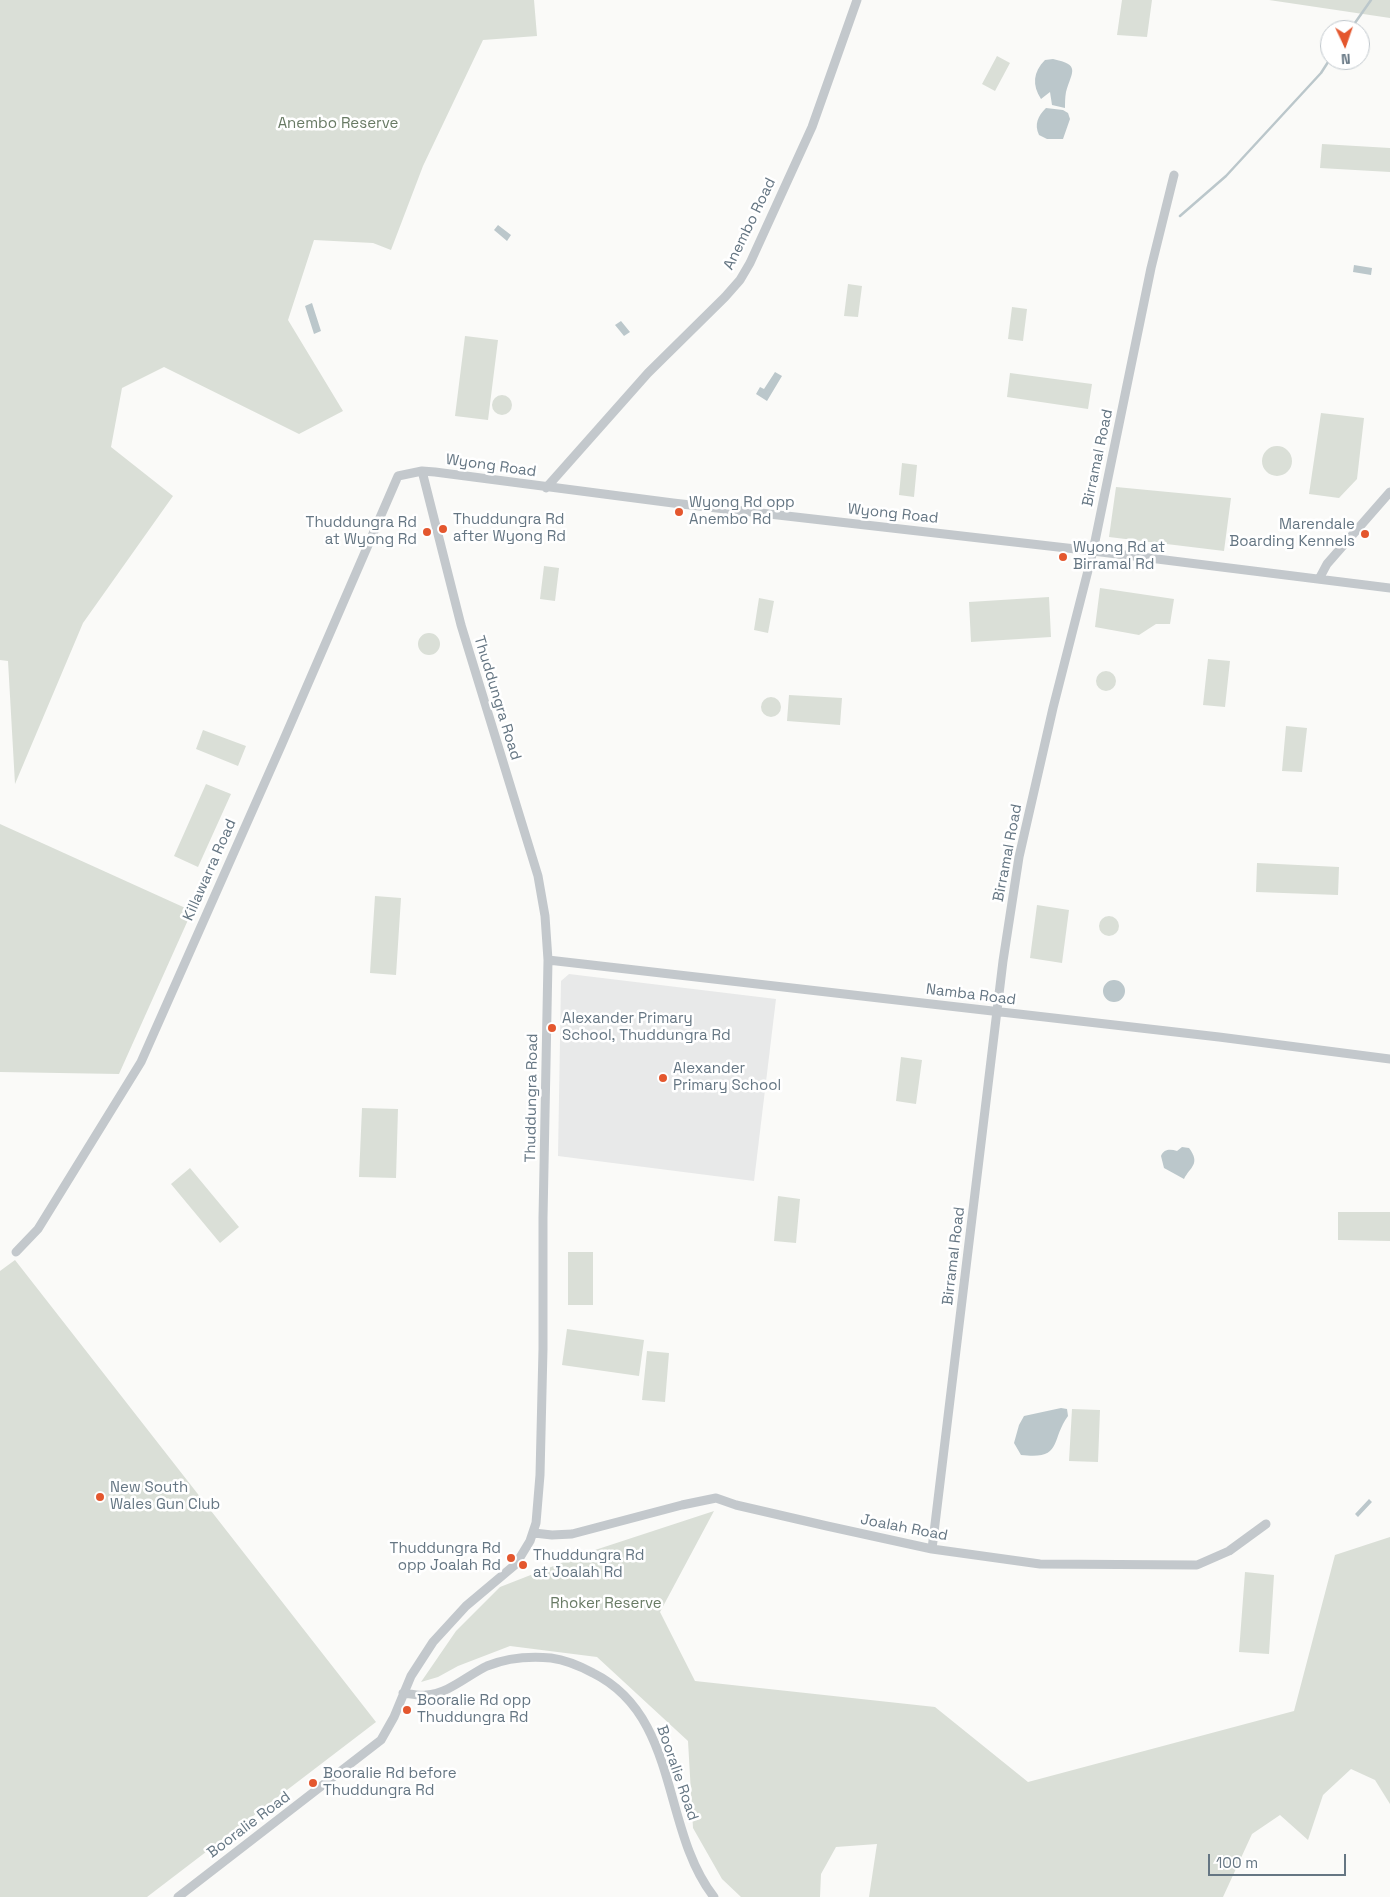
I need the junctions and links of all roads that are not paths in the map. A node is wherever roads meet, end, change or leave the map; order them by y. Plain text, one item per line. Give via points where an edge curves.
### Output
1 (857, 0) edge
2 (1174, 175) dead end
3 (422, 471) junction
4 (395, 480) joint
5 (546, 488) junction
6 (1390, 492) edge
7 (1093, 551) junction
8 (1320, 579) junction
9 (1390, 588) edge
10 (548, 960) junction
11 (998, 1012) junction
12 (1390, 1059) edge
13 (16, 1252) dead end
14 (1266, 1524) dead end
15 (534, 1533) junction
16 (932, 1549) junction
17 (403, 1693) junction
18 (182, 1896) edge
19 (714, 1897) edge

1 - 5 street, Anembo Road via 812,127 740,280 619,404
2 - 7 street, Birramal Road via 1151,268
3 - 4 street, Wyong Road via 404,473
3 - 5 street, Wyong Road
3 - 10 street, Thuddungra Road via 460,625 538,876 546,916
4 - 13 street, Killawarra Road via 141,1062 38,1229
5 - 7 street, Wyong Road
6 - 8 street via 1327,564
7 - 8 street, Wyong Road
7 - 11 street, Birramal Road via 1020,857
8 - 9 street, Wyong Road
10 - 11 street, Namba Road
10 - 15 street, Thuddungra Road via 540,1475
11 - 12 street, Namba Road
11 - 16 street, Birramal Road
14 - 16 street, Joalah Road via 1229,1552 1197,1565 1040,1564
15 - 16 street, Joalah Road via 572,1534 716,1498
15 - 17 street, Thuddungra Road via 516,1564 441,1632 417,1665
17 - 18 street, Booralie Road via 389,1728 373,1748
17 - 19 street, Booralie Road via 431,1694 490,1665 521,1658 560,1660 606,1680 633,1703 644,1721 656,1746 697,1872

